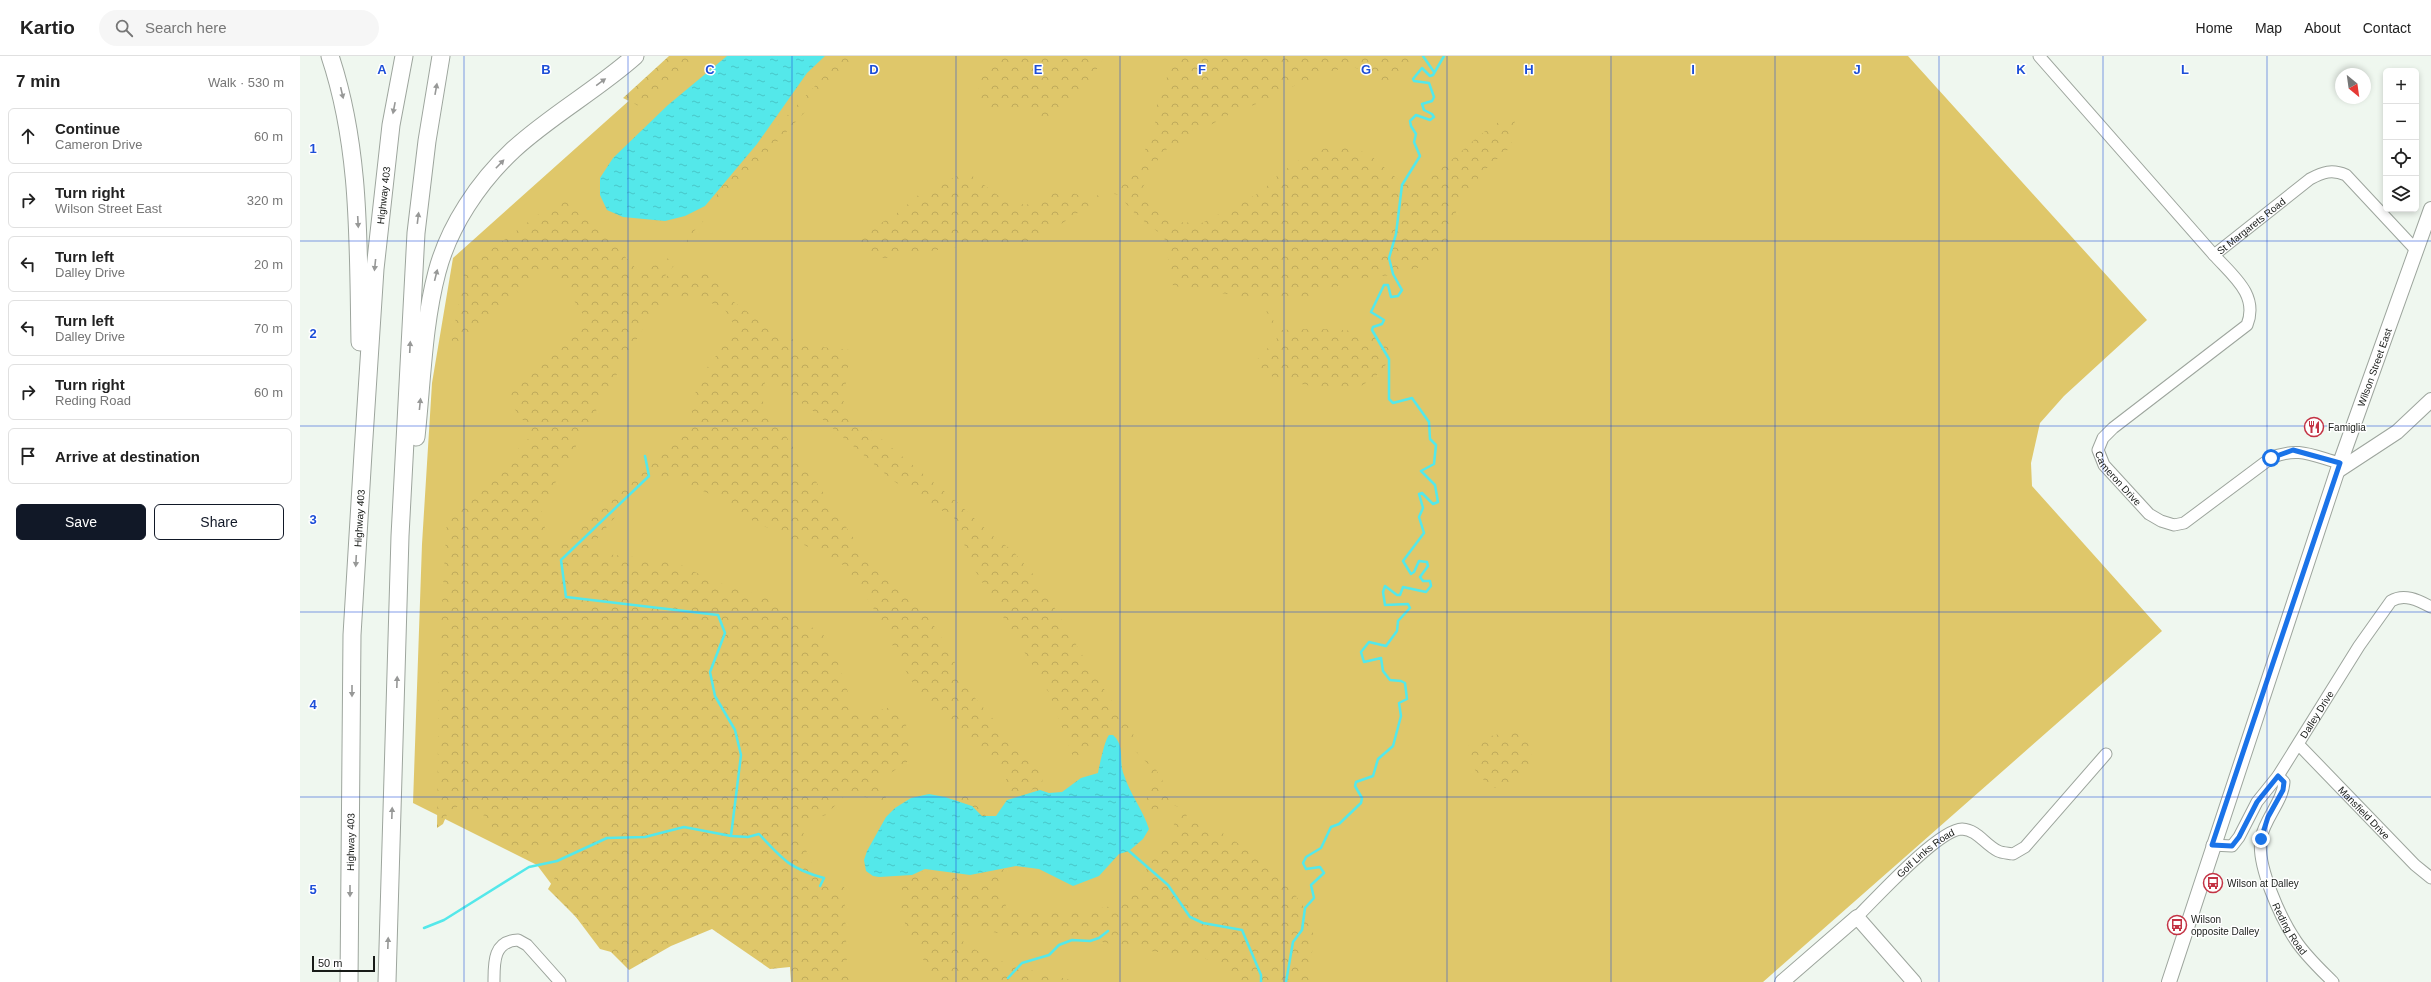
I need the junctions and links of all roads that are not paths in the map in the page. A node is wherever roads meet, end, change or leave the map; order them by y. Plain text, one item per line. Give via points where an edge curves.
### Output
1 (330, 56) edge
2 (404, 56) edge
3 (441, 56) edge
4 (635, 56) edge
5 (2039, 56) edge
6 (2431, 209) edge
7 (2416, 250) junction
8 (2214, 255) junction
9 (2431, 400) edge
10 (2397, 432) junction
11 (2347, 445) junction
12 (2370, 449) junction
13 (363, 453) junction
14 (2338, 471) junction
15 (399, 596) junction
16 (2431, 606) edge
17 (2299, 745) junction
18 (2106, 754) dead end
19 (2278, 776) junction
20 (2212, 845) junction
21 (2431, 878) edge
22 (1857, 916) junction
23 (349, 982) edge
24 (387, 982) edge
25 (494, 982) edge
26 (560, 982) edge
27 (1782, 982) edge
28 (1914, 982) edge
29 (2169, 982) edge
30 (2333, 982) edge

1 -> 13 highway via 341,90 355,176
2 -> 13 highway, Highway 403 via 391,125 374,269
15 -> 3 highway via 416,233
15 -> 4 highway via 431,296 437,270 450,238 467,206 489,175 514,150
5 - 8 street, St Margarets Road
6 - 7 main road, Wilson Street East
7 - 8 street, St Margarets Road via 2346,175 2336,170 2324,172 2310,179
7 - 11 main road, Wilson Street East
8 - 14 street, Cameron Drive via 2251,301 2251,315 2247,325 2113,428 2103,438 2098,450 2104,464 2149,514 2174,525 2184,523 2281,453 2293,450
9 - 10 main road
10 - 12 main road
10 - 14 main road via 2374,454
11 - 12 main road
11 - 14 main road, Wilson Street East
12 - 14 main road
13 -> 23 highway, Highway 403 via 352,635
14 - 20 main road, Wilson Street East
24 -> 15 highway
16 - 17 street, Dalley Drive via 2407,597 2397,598 2391,602 2359,646
17 - 19 street, Dalley Drive
17 - 21 street, Mansfield Drive via 2415,865
18 - 22 street, Golf Links Road via 2025,847 2013,854 2006,853 1998,851 1975,832 1962,829 1950,831 1927,849
19 - 20 street, Dalley Drive via 2257,802 2232,846
19 - 30 street, Reding Road via 2284,782 2283,790 2268,817 2261,839 2267,878 2296,942
20 - 29 main road, Wilson Street East
22 - 27 main road, Golf Links Road
22 - 28 main road
25 - 26 street via 494,958 499,948 511,940 518,940 527,945

